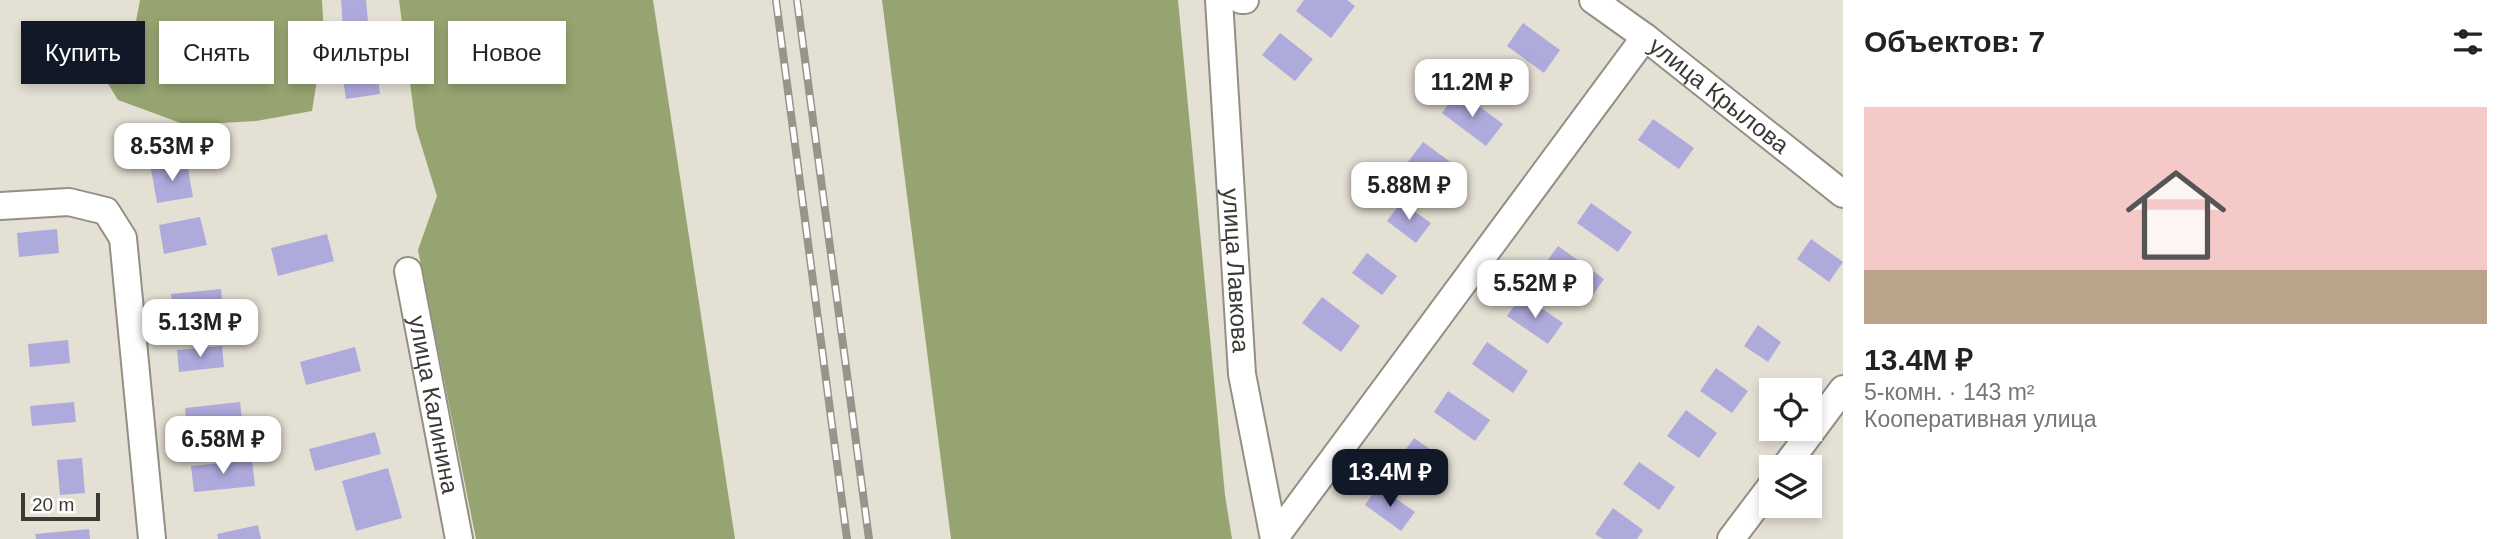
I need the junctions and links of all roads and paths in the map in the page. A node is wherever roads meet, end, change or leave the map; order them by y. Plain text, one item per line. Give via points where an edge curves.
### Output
1 (1219, 0) edge
2 (1593, 0) edge
3 (1645, 37) junction
4 (1843, 194) edge
5 (0, 206) edge
6 (408, 271) dead end
7 (1843, 389) edge
8 (1794, 455) edge
9 (1759, 502) edge
10 (152, 539) edge
11 (459, 539) edge
12 (1274, 539) edge
13 (1731, 539) edge

1 - 12 street, улица Лавкова via 1242,374
2 - 3 street, улица Крылова
3 - 4 street, улица Крылова
3 - 12 street
5 - 10 street via 69,202 106,211 122,238
6 - 11 street, улица Калинина
7 - 8 street
9 - 13 street

